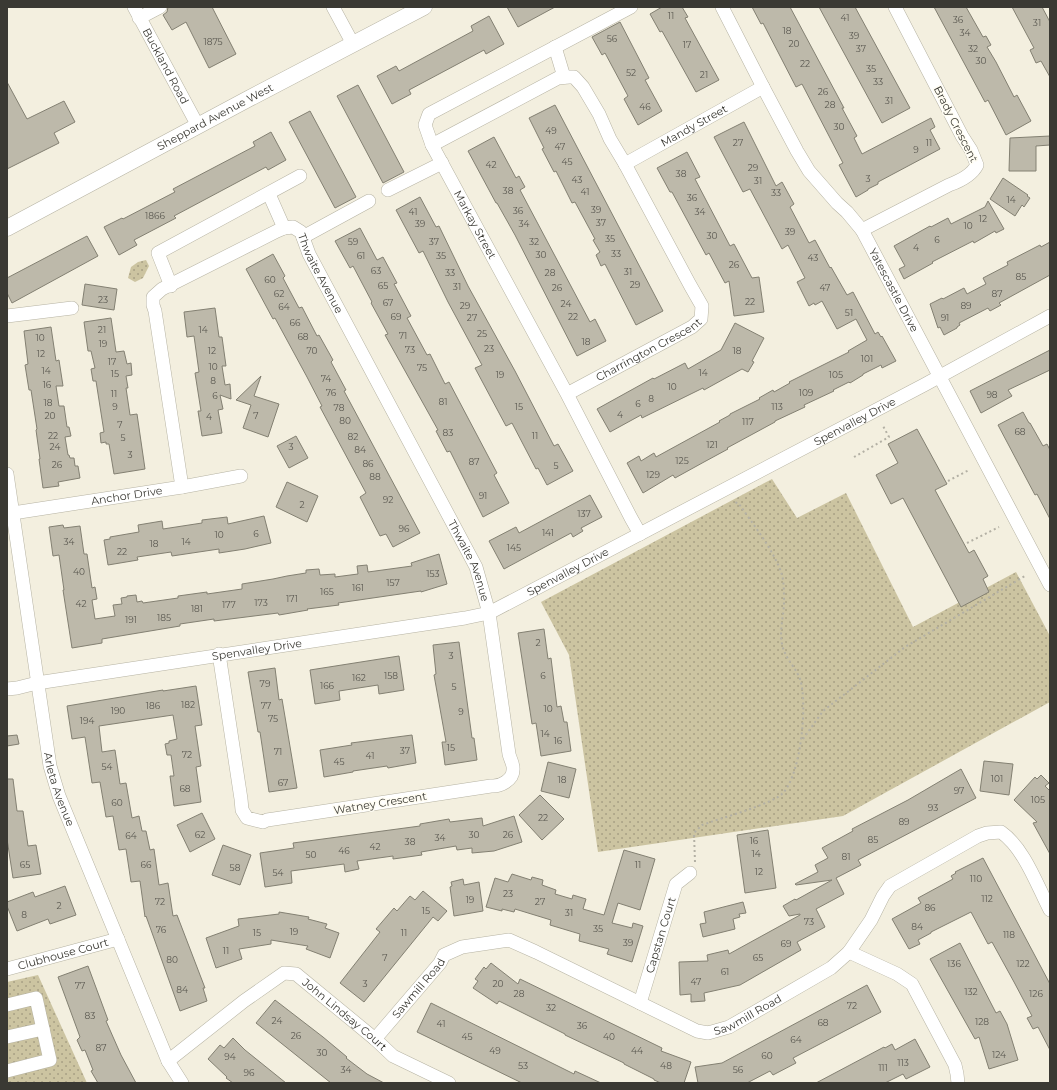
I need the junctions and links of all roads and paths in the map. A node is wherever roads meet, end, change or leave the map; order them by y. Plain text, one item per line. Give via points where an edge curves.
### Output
1 (160, 7) edge
2 (333, 7) edge
3 (424, 7) edge
4 (631, 7) edge
5 (722, 7) edge
6 (895, 7) edge
7 (136, 12) edge
8 (353, 44) junction
9 (555, 47) junction
10 (564, 77) junction
11 (762, 87) junction
12 (198, 126) junction
13 (432, 145) junction
14 (442, 163) junction
15 (625, 164) junction
16 (300, 176) dead end
17 (388, 190) dead end
18 (268, 194) junction
19 (369, 201) dead end
20 (7, 228) edge
21 (284, 228) junction
22 (862, 230) junction
23 (303, 237) junction
24 (171, 286) junction
25 (72, 308) dead end
26 (7, 316) edge
27 (1050, 316) edge
28 (939, 377) junction
29 (567, 394) junction
30 (882, 424) dead end
31 (854, 457) dead end
32 (969, 470) dead end
33 (7, 475) edge
34 (241, 476) dead end
35 (948, 481) dead end
36 (182, 487) junction
37 (735, 502) dead end
38 (13, 513) junction
39 (999, 527) dead end
40 (640, 534) junction
41 (967, 544) dead end
42 (1025, 576) dead end
43 (1050, 585) edge
44 (489, 613) junction
45 (219, 654) junction
46 (37, 683) junction
47 (7, 689) edge
48 (802, 740) junction
49 (690, 873) joint
50 (1050, 910) edge
51 (118, 939) junction
52 (848, 952) junction
53 (7, 969) edge
54 (640, 1003) junction
55 (7, 1005) edge
56 (43, 1029) junction
57 (7, 1037) edge
58 (375, 1039) junction
59 (168, 1061) junction
60 (7, 1071) edge
61 (182, 1083) edge
62 (449, 1083) edge
63 (958, 1083) edge

1 - 7 street
2 - 8 street
3 - 8 main road, Sheppard Avenue West
4 - 9 street, Markay Street
5 - 11 street, Yatescastle Drive
6 - 22 street, Brady Crescent via 978,165 960,181
7 - 12 street, Buckland Road
8 - 12 main road, Sheppard Avenue West
9 - 10 street
9 - 13 street, Markay Street via 429,114 425,125
10 - 13 street
10 - 15 street via 574,77 583,87
11 - 15 street, Mandy Street
11 - 22 street, Yatescastle Drive via 809,170
12 - 20 main road, Sheppard Avenue West
13 - 14 street, Markay Street
14 - 17 street
14 - 29 street, Markay Street
15 - 29 street, Charrington Crescent via 702,306 701,319 679,335
16 - 18 street
18 - 21 street
18 - 24 street via 158,253
19 - 23 street
21 - 23 street, Thwaite Avenue via 293,227 301,232
21 - 24 street, Thwaite Avenue
22 - 28 street, Yatescastle Drive
23 - 44 street, Thwaite Avenue via 313,261 476,567
24 - 36 street, Thwaite Avenue via 156,293 153,305
25 - 26 street
27 - 28 street, Spenvalley Drive
28 - 40 street, Spenvalley Drive
28 - 43 street, Yatescastle Drive
29 - 40 street, Markay Street
30 - 31 path via 889,438
32 - 35 path
33 - 38 street, Arleta Avenue
34 - 36 street, Anchor Drive
36 - 38 street, Anchor Drive
37 - 48 path via 739,504 769,548 782,575 784,602 781,642 784,654 800,679 803,705
38 - 46 street, Arleta Avenue
39 - 41 path
40 - 44 street, Spenvalley Drive
42 - 48 path via 905,647 823,711
44 - 45 street, Spenvalley Drive
44 - 45 street, Watney Crescent via 509,754 514,771 511,777 496,786 274,818 263,822 247,818 242,810
45 - 46 street, Spenvalley Drive
46 - 47 street, Spenvalley Drive
46 - 51 street, Arleta Avenue via 50,766 59,796
48 - 49 path via 792,781 783,794 766,803 702,825 694,833 696,860
49 - 54 street, Capstan Court via 676,884
50 - 52 street, Sawmill Road via 1014,843 1001,832 987,833 890,886 871,920
51 - 53 street, Clubhouse Court
51 - 59 street, Arleta Avenue
52 - 54 street, Sawmill Road via 831,968 729,1027 717,1031 697,1031
52 - 63 street via 897,974 912,984 955,1065
54 - 58 street, Sawmill Road via 509,940 462,947 444,955
55 - 56 street via 36,998
56 - 57 street
56 - 60 street via 50,1060
58 - 59 street, John Lindsay Court via 296,974 284,973
58 - 62 street, John Lindsay Court via 393,1056
59 - 61 street, Arleta Avenue

